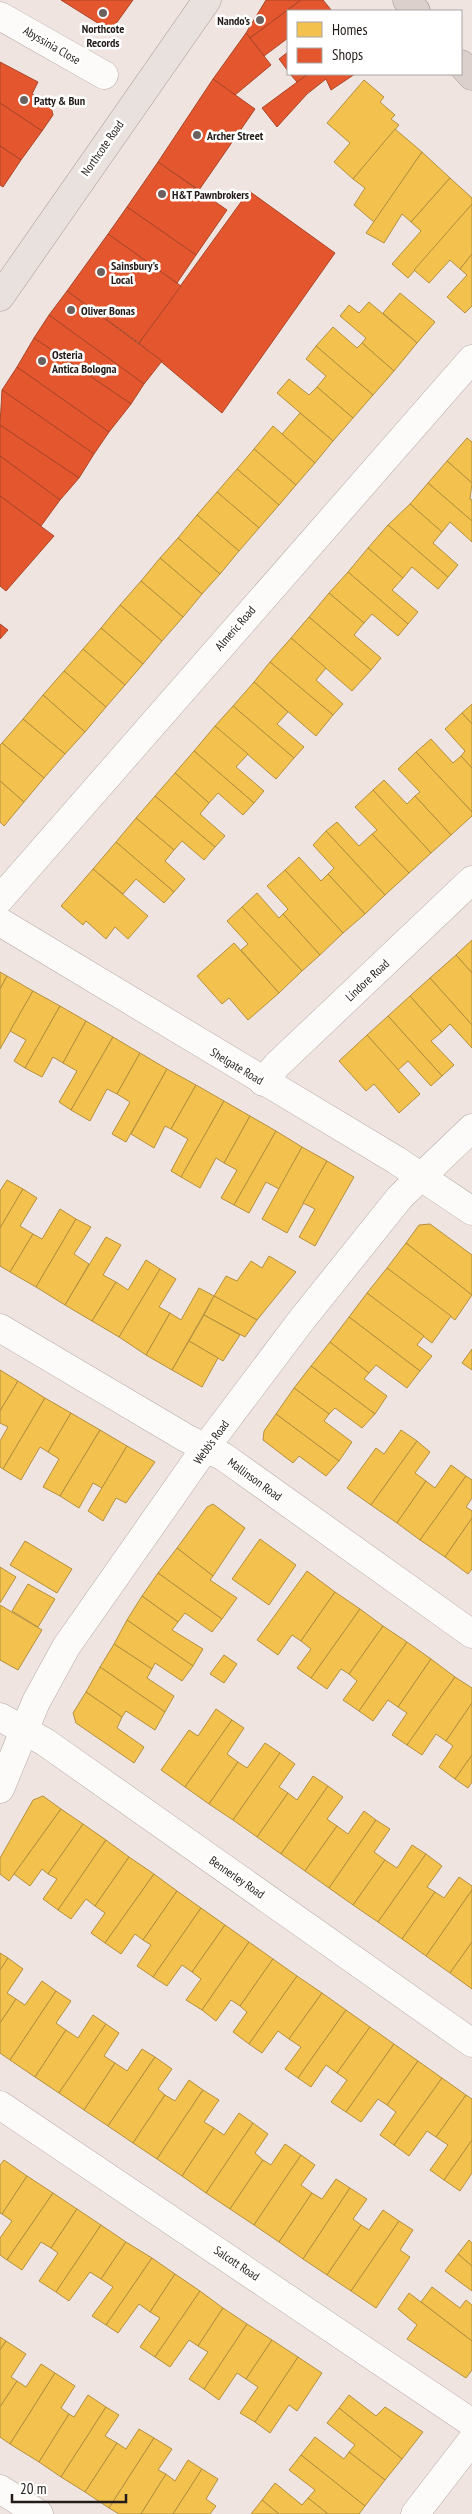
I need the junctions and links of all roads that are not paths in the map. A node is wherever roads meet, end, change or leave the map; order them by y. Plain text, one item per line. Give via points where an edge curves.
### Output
1 (207, 0) edge
2 (407, 0) edge
3 (415, 10) edge
4 (0, 16) edge
5 (462, 65) edge
6 (104, 75) dead end
7 (472, 76) edge
8 (0, 297) edge
9 (472, 359) edge
10 (472, 880) edge
11 (0, 899) edge
12 (0, 922) edge
13 (263, 1082) junction
14 (472, 1128) edge
15 (421, 1176) junction
16 (472, 1211) edge
17 (0, 1328) edge
18 (206, 1448) junction
19 (472, 1634) edge
20 (0, 1717) edge
21 (26, 1731) junction
22 (0, 1789) edge
23 (472, 2042) edge
24 (0, 2105) edge
25 (472, 2423) edge
26 (472, 2440) edge
27 (1, 2492) edge
28 (39, 2514) edge
29 (414, 2514) edge

1 - 8 main road, Northcote Road
2 - 3 highway
4 - 6 street, Abyssinia Close
5 - 7 highway
9 - 11 street, Almeric Road
10 - 13 street, Lindore Road
12 - 13 street, Shelgate Road
13 - 15 street, Shelgate Road
14 - 15 street, Webb's Road
15 - 16 street, Shelgate Road
15 - 18 street, Webb's Road via 400,1196 300,1322
17 - 18 street, Mallinson Road
18 - 19 street, Mallinson Road via 224,1457
18 - 21 street, Webb's Road via 66,1647 36,1702
20 - 21 street, Bennerley Road
21 - 22 street, Webb's Road
21 - 23 street, Bennerley Road
24 - 25 street, Salcott Road
26 - 29 street
27 - 28 street

